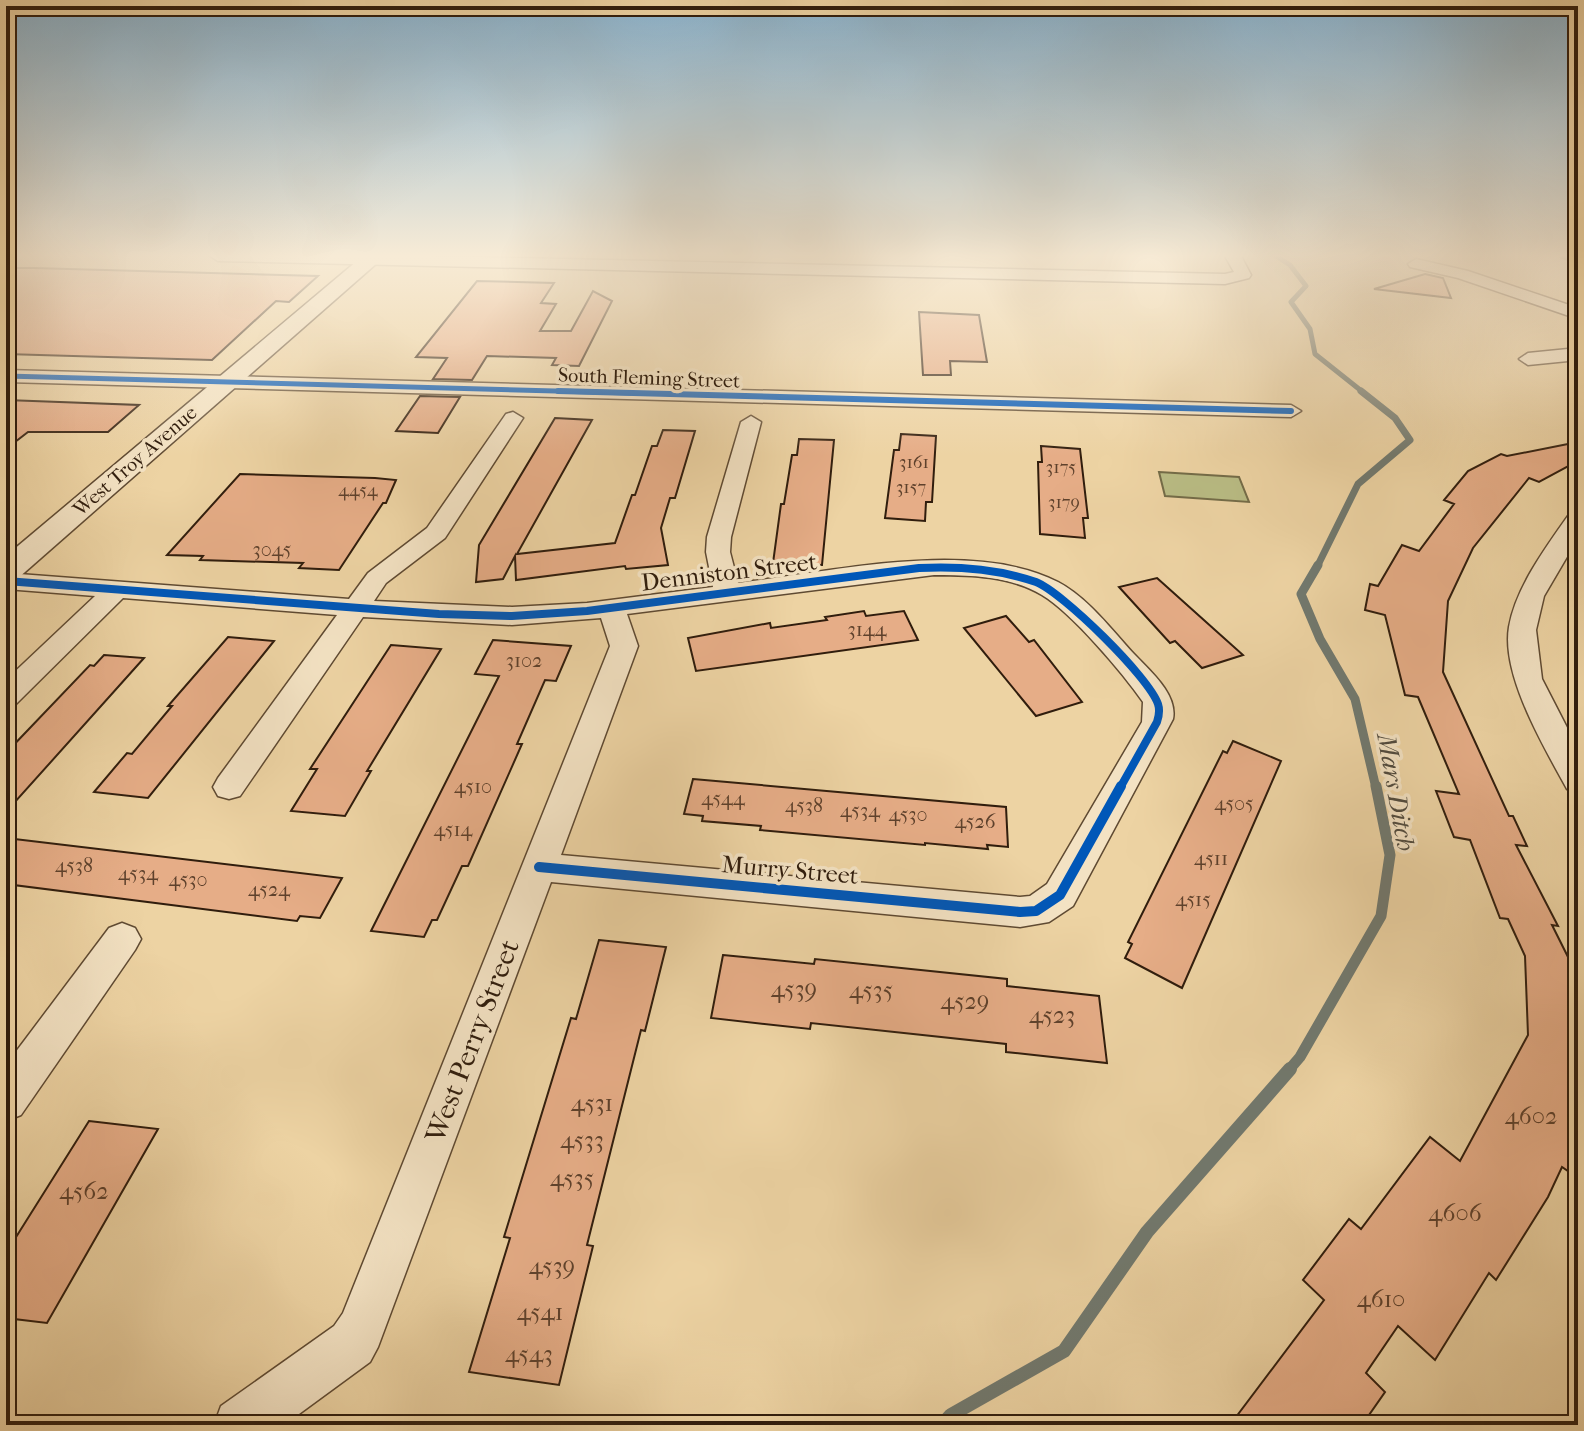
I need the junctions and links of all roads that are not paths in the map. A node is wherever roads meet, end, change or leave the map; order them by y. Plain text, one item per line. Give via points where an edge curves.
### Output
1 (297, 323) edge
2 (1578, 354) edge
3 (1528, 359) dead end
4 (6, 376) edge
5 (227, 382) junction
6 (1291, 411) dead end
7 (513, 418) dead end
8 (751, 422) dead end
9 (1578, 518) edge
10 (6, 572) edge
11 (6, 581) edge
12 (117, 589) junction
13 (727, 592) junction
14 (356, 607) junction
15 (611, 608) junction
16 (6, 697) edge
17 (1578, 780) edge
18 (229, 787) dead end
19 (539, 867) junction
20 (1036, 911) joint
21 (122, 939) dead end
22 (6, 1100) edge
23 (240, 1425) edge

1 - 5 street, West Troy Avenue
2 - 3 street
4 - 5 street, South Fleming Street
5 - 6 street, South Fleming Street
5 - 10 street, West Troy Avenue
7 - 14 street via 436,533 377,578
8 - 13 street via 719,537
9 - 17 street via 1531,596 1522,630 1528,679
11 - 12 street, Denniston Street
12 - 14 street, Denniston Street
12 - 16 street
13 - 15 street, Denniston Street
13 - 20 street, Denniston Street via 935,567 1024,579 1060,596 1146,686 1160,713 1060,895
14 - 15 street, Denniston Street via 498,616
14 - 18 street
15 - 19 street, West Perry Street via 624,646
19 - 20 street, Murry Street
19 - 23 street, West Perry Street via 361,1330 352,1344
21 - 22 street

